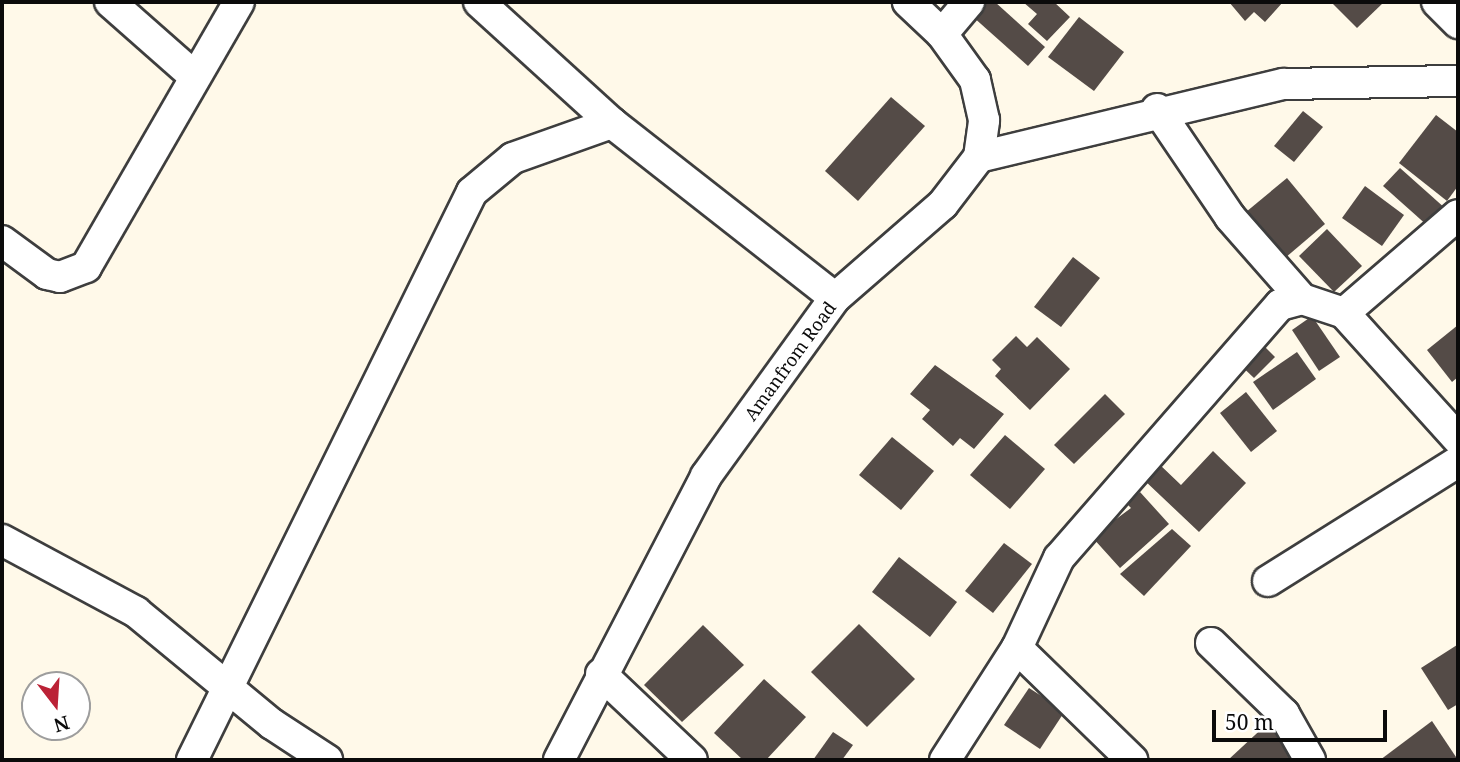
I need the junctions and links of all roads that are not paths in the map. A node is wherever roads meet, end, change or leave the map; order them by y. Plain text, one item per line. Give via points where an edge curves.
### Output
1 (110, 2) edge
2 (239, 2) edge
3 (479, 2) edge
4 (908, 2) edge
5 (969, 2) edge
6 (1437, 2) edge
7 (1458, 23) edge
8 (942, 34) junction
9 (194, 76) junction
10 (1458, 81) edge
11 (1157, 109) junction
12 (612, 123) junction
13 (979, 157) junction
14 (1458, 215) edge
15 (2, 241) edge
16 (835, 298) junction
17 (1302, 299) junction
18 (1344, 313) junction
19 (1458, 439) edge
20 (1458, 462) edge
21 (2, 540) edge
22 (1268, 581) dead end
23 (1211, 643) dead end
24 (1017, 648) junction
25 (601, 674) junction
26 (229, 687) junction
27 (192, 760) edge
28 (327, 760) edge
29 (559, 760) edge
30 (692, 760) edge
31 (945, 760) edge
32 (1132, 760) edge
33 (1310, 760) edge

1 - 9 street
2 - 9 street
3 - 12 street
4 - 8 street
5 - 8 street
6 - 7 street
8 - 13 street via 982,100
9 - 15 street via 86,267 60,277 47,274
10 - 11 street via 1284,84
11 - 13 street
11 - 17 street via 1230,217
12 - 16 street
12 - 26 street via 513,158 472,192
13 - 16 street, Amanfrom Road via 943,204
14 - 18 street
16 - 25 street, Amanfrom Road via 683,511
17 - 18 street
17 - 24 street via 1280,305 1255,327 1059,558
18 - 19 street
20 - 22 street
21 - 26 street via 136,612
23 - 33 street via 1284,714
24 - 31 street
24 - 32 street
25 - 29 street, Amanfrom Road
25 - 30 street
26 - 27 street
26 - 28 street

